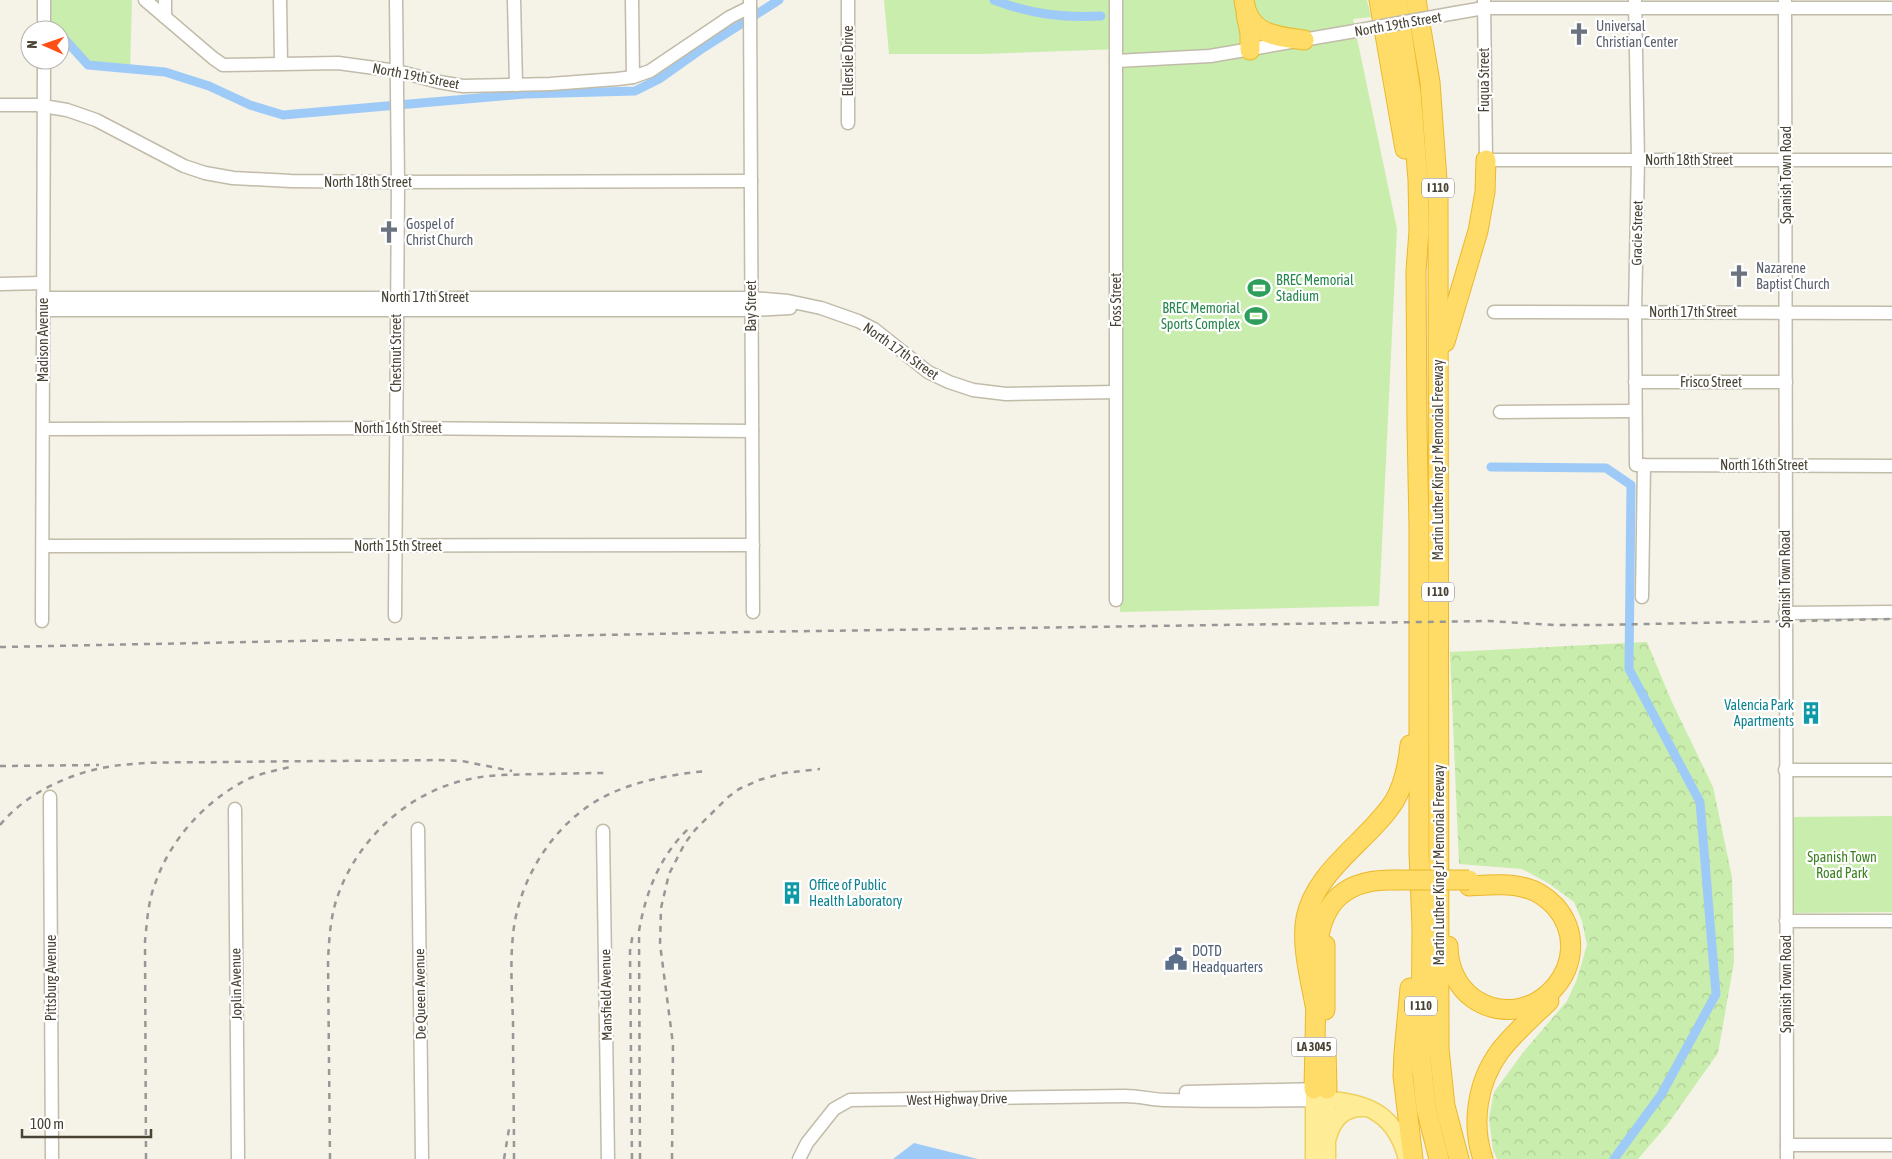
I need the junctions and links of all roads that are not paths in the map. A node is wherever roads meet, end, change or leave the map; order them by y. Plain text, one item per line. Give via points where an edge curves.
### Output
1 (44, 0) edge
2 (145, 0) edge
3 (165, 0) edge
4 (280, 0) edge
5 (396, 0) edge
6 (514, 0) edge
7 (632, 0) edge
8 (848, 0) edge
9 (1116, 0) edge
10 (1375, 0) edge
11 (1379, 0) edge
12 (1396, 0) edge
13 (1416, 0) edge
14 (1244, 3) edge
15 (1484, 4) edge
16 (1635, 4) edge
17 (1785, 4) edge
18 (750, 7) edge
19 (1892, 8) edge
20 (165, 16) junction
21 (44, 20) edge
22 (1304, 40) junction
23 (1386, 45) junction
24 (1250, 50) junction
25 (1116, 62) junction
26 (281, 64) junction
27 (44, 70) edge
28 (397, 71) junction
29 (633, 77) junction
30 (516, 84) junction
31 (0, 105) edge
32 (43, 105) junction
33 (848, 123) dead end
34 (1486, 160) junction
35 (1638, 160) junction
36 (1786, 160) junction
37 (1892, 160) edge
38 (751, 181) junction
39 (398, 182) junction
40 (1416, 272) junction
41 (43, 283) junction
42 (0, 284) edge
43 (275, 297) junction
44 (396, 297) junction
45 (43, 304) junction
46 (621, 304) junction
47 (751, 304) junction
48 (274, 311) junction
49 (396, 311) junction
50 (1494, 312) dead end
51 (1635, 312) junction
52 (1785, 313) junction
53 (1892, 313) edge
54 (1438, 378) junction
55 (1636, 382) junction
56 (1786, 382) junction
57 (1116, 392) junction
58 (1635, 411) junction
59 (1500, 412) dead end
60 (396, 428) junction
61 (44, 429) junction
62 (752, 431) junction
63 (1640, 465) junction
64 (1785, 465) junction
65 (1892, 466) edge
66 (43, 546) junction
67 (396, 546) junction
68 (753, 546) junction
69 (1642, 597) dead end
70 (1116, 600) dead end
71 (753, 612) dead end
72 (1892, 612) edge
73 (1785, 613) junction
74 (395, 616) dead end
75 (42, 621) dead end
76 (1419, 692) junction
77 (1785, 770) junction
78 (1892, 770) edge
79 (50, 798) dead end
80 (1439, 807) junction
81 (235, 809) dead end
82 (418, 829) dead end
83 (604, 831) dead end
84 (1419, 852) junction
85 (1393, 883) junction
86 (1469, 883) junction
87 (1786, 921) junction
88 (1892, 921) edge
89 (1315, 1005) junction
90 (1439, 1048) junction
91 (1320, 1095) junction
92 (1369, 1108) junction
93 (1327, 1141) junction
94 (1787, 1145) junction
95 (1892, 1145) edge
96 (52, 1159) edge
97 (238, 1159) edge
98 (422, 1159) edge
99 (608, 1159) edge
100 (799, 1159) edge
101 (1314, 1159) edge
102 (1327, 1159) edge
103 (1407, 1159) edge
104 (1413, 1159) edge
105 (1439, 1159) edge
106 (1459, 1159) edge
107 (1474, 1159) edge
108 (1484, 1159) edge
109 (1787, 1159) edge

1 - 21 street
2 - 20 street, North 19th Street
3 - 20 street
4 - 26 street
5 - 28 street, Chestnut Street
6 - 30 street
7 - 29 street
8 - 33 street, Ellerslie Drive
9 - 25 street, Foss Street
10 - 23 highway
11 - 23 highway
12 - 40 highway, Martin Luther King Jr Memorial Freeway / I 110 via 1409,75 1417,156 1419,231
13 - 54 highway, Martin Luther King Jr Memorial Freeway / I 110 via 1430,82 1437,168
14 - 22 highway via 1249,17 1261,30 1274,36
14 - 24 highway
15 - 16 street, North 19th Street
15 - 22 street, North 19th Street, bridge via 1455,13
15 - 34 street, Fuqua Street
16 - 17 street, North 19th Street
16 - 35 street, Gracie Street
17 - 19 street, North 19th Street
17 - 36 street, Spanish Town Road
18 - 29 street, North 19th Street via 650,71
18 - 38 street, Bay Street
20 - 26 street, North 19th Street via 220,64
22 - 24 street, North 19th Street
23 - 40 highway via 1405,149 1409,233
24 - 25 street, North 19th Street via 1197,58
25 - 57 street, Foss Street
26 - 28 street, North 19th Street via 338,63
27 - 32 street, Madison Avenue
28 - 30 street, North 19th Street via 456,85
28 - 39 street, Chestnut Street
29 - 30 street, North 19th Street
31 - 32 street, North 18th Street
32 - 39 street, North 18th Street via 96,120 177,163 216,175 291,181
32 - 41 street, Madison Avenue
34 - 35 street, North 18th Street
34 - 54 highway via 1485,192 1478,232 1452,317
35 - 36 street, North 18th Street
35 - 51 street, Gracie Street
36 - 37 street, North 18th Street
36 - 52 street, Spanish Town Road
38 - 39 street, North 18th Street
38 - 47 street, Bay Street
39 - 44 street, Chestnut Street
40 - 76 highway, Martin Luther King Jr Memorial Freeway / I 110
41 - 42 street
41 - 45 street, Madison Avenue
43 - 44 street, North 17th Street
43 - 45 street, North 17th Street
43 - 48 street
44 - 46 street, North 17th Street
44 - 49 street, Chestnut Street
45 - 48 street, North 17th Street
45 - 61 street, Madison Avenue
46 - 47 street, North 17th Street
46 - 49 street, North 17th Street
47 - 57 street, North 17th Street via 807,306 836,312 881,334 920,367 941,379 982,392
47 - 62 street, Bay Street
48 - 49 street, North 17th Street
49 - 60 street, Chestnut Street
50 - 51 street, North 17th Street
51 - 52 street, North 17th Street
51 - 55 street, Gracie Street
52 - 53 street, North 17th Street
52 - 56 street, Spanish Town Road
54 - 80 highway, Martin Luther King Jr Memorial Freeway / I 110
55 - 56 street, Frisco Street
55 - 58 street, Gracie Street
56 - 64 street, Spanish Town Road
57 - 70 street, Foss Street
58 - 59 street
58 - 63 street, Gracie Street
60 - 61 street, North 16th Street
60 - 62 street, North 16th Street
60 - 67 street, Chestnut Street
61 - 66 street, Madison Avenue
62 - 68 street, Bay Street
63 - 64 street, North 16th Street
63 - 69 street, Gracie Street
64 - 65 street, North 16th Street
64 - 73 street, Spanish Town Road
66 - 67 street, North 15th Street
66 - 75 street, Madison Avenue
67 - 68 street, North 15th Street
67 - 74 street, Chestnut Street
68 - 71 street, Bay Street
72 - 73 street
73 - 77 street, Spanish Town Road
76 - 84 highway, Martin Luther King Jr Memorial Freeway / I 110
76 - 89 highway via 1407,764 1398,794 1330,874 1308,910 1305,936
77 - 78 street
77 - 87 street, Spanish Town Road
79 - 96 street, Pittsburg Avenue
80 - 86 highway via 1448,894 1448,950 1453,974 1471,997 1490,1007 1512,1009 1536,1003 1555,987 1567,966 1570,942 1564,920 1548,899 1531,889
80 - 90 highway, Martin Luther King Jr Memorial Freeway / I 110
81 - 97 street, Joplin Avenue
82 - 98 street, De Queen Avenue
83 - 99 street, Mansfield Avenue
84 - 104 highway via 1403,1065
84 - 105 highway, Martin Luther King Jr Memorial Freeway / I 110 via 1423,1080
85 - 86 highway
85 - 89 highway via 1374,880 1354,887 1341,895 1326,912 1317,940
85 - 91 highway via 1352,894 1336,910 1328,927
86 - 108 highway via 1519,880 1545,890 1569,916 1576,945 1573,968 1566,982 1509,1040 1486,1076 1479,1097 1476,1126
87 - 88 street
87 - 94 street, Spanish Town Road
89 - 91 highway, LA 3045
90 - 106 highway, Martin Luther King Jr Memorial Freeway / I 110 via 1445,1106
90 - 107 highway via 1462,1130
91 - 92 main road
91 - 93 main road, LA 3045
91 - 100 street, West Highway Drive via 1164,1093 1144,1096 850,1100 834,1109
91 - 101 main road, LA 3045
92 - 93 main road via 1354,1108 1340,1116 1332,1125
92 - 103 main road via 1382,1115 1393,1127
93 - 102 main road, LA 3045
94 - 95 street
94 - 109 street, Spanish Town Road

